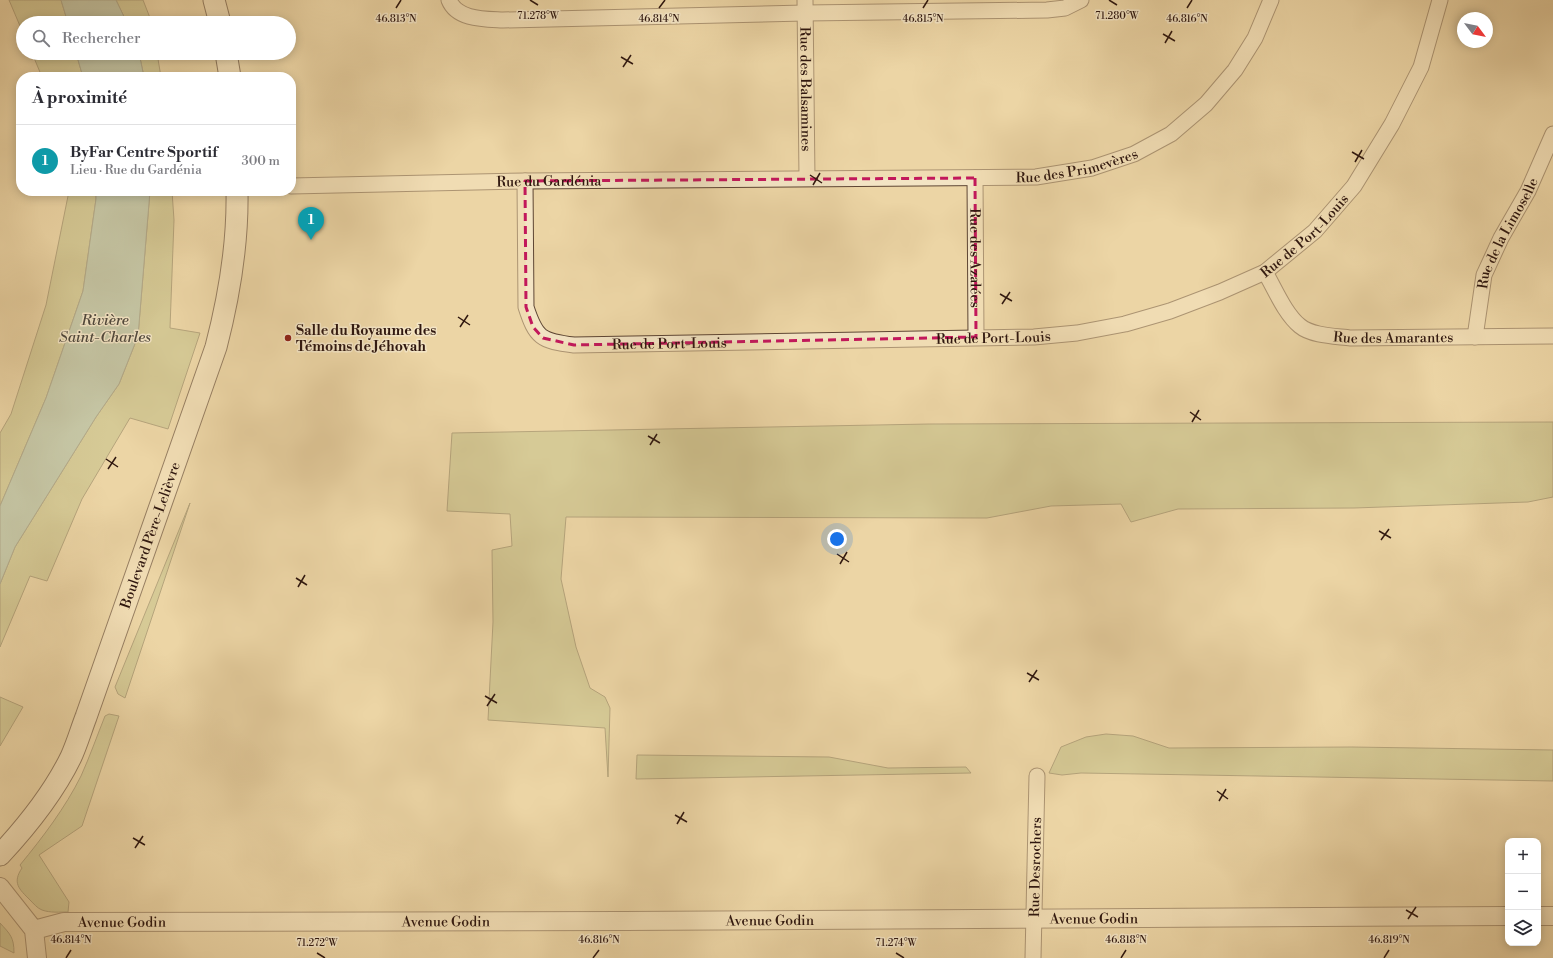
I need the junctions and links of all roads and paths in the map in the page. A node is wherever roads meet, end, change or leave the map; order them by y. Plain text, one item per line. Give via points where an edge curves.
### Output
1 (214, 0) edge
2 (449, 0) edge
3 (1080, 0) edge
4 (1271, 0) edge
5 (1440, 0) edge
6 (805, 7) edge
7 (218, 16) edge
8 (227, 60) edge
9 (229, 72) edge
10 (1553, 134) edge
11 (807, 178) junction
12 (975, 178) junction
13 (525, 181) junction
14 (296, 186) edge
15 (237, 196) edge
16 (1265, 272) junction
17 (1475, 336) junction
18 (1553, 336) edge
19 (976, 337) junction
20 (1037, 776) dead end
21 (0, 855) edge
22 (0, 887) edge
23 (1505, 916) edge
24 (1541, 916) edge
25 (1553, 916) edge
26 (1033, 918) junction
27 (34, 930) junction
28 (36, 958) edge
29 (1033, 958) edge

1 - 7 main road
2 - 6 street via 460,13 478,19 503,20
3 - 6 street via 1065,8 1047,10
4 - 12 street, Rue des Primevères via 1255,38 1235,70 1206,104 1171,134 1134,154 1092,168 1036,177
5 - 16 street, Rue de Port-Louis via 1421,67 1392,124 1354,186 1315,231
6 - 11 street, Rue des Balsamines
8 - 9 main road
10 - 17 street, Rue de la Limoselle via 1528,191 1501,238 1484,275
11 - 12 street, Rue des Primevères
11 - 13 street, Rue du Gardénia
12 - 19 street, Rue des Azalées
13 - 14 street, Rue du Gardénia
13 - 19 street, Rue de Port-Louis via 526,307 533,327 544,338 556,343 574,345
15 - 21 main road, Boulevard Père-Lelièvre via 231,274 216,347 86,717 71,757 50,795
16 - 17 street, Rue des Amarantes via 1290,314 1301,327 1320,334 1351,338
16 - 19 street, Rue de Port-Louis via 1170,311 1125,324 1048,336
17 - 18 street, Rue des Amarantes
20 - 26 street, Rue Desrochers
22 - 27 street
23 - 26 street, Avenue Godin
24 - 25 street
26 - 27 street, Avenue Godin via 64,922
26 - 29 street, Rue Desrochers
27 - 28 street

